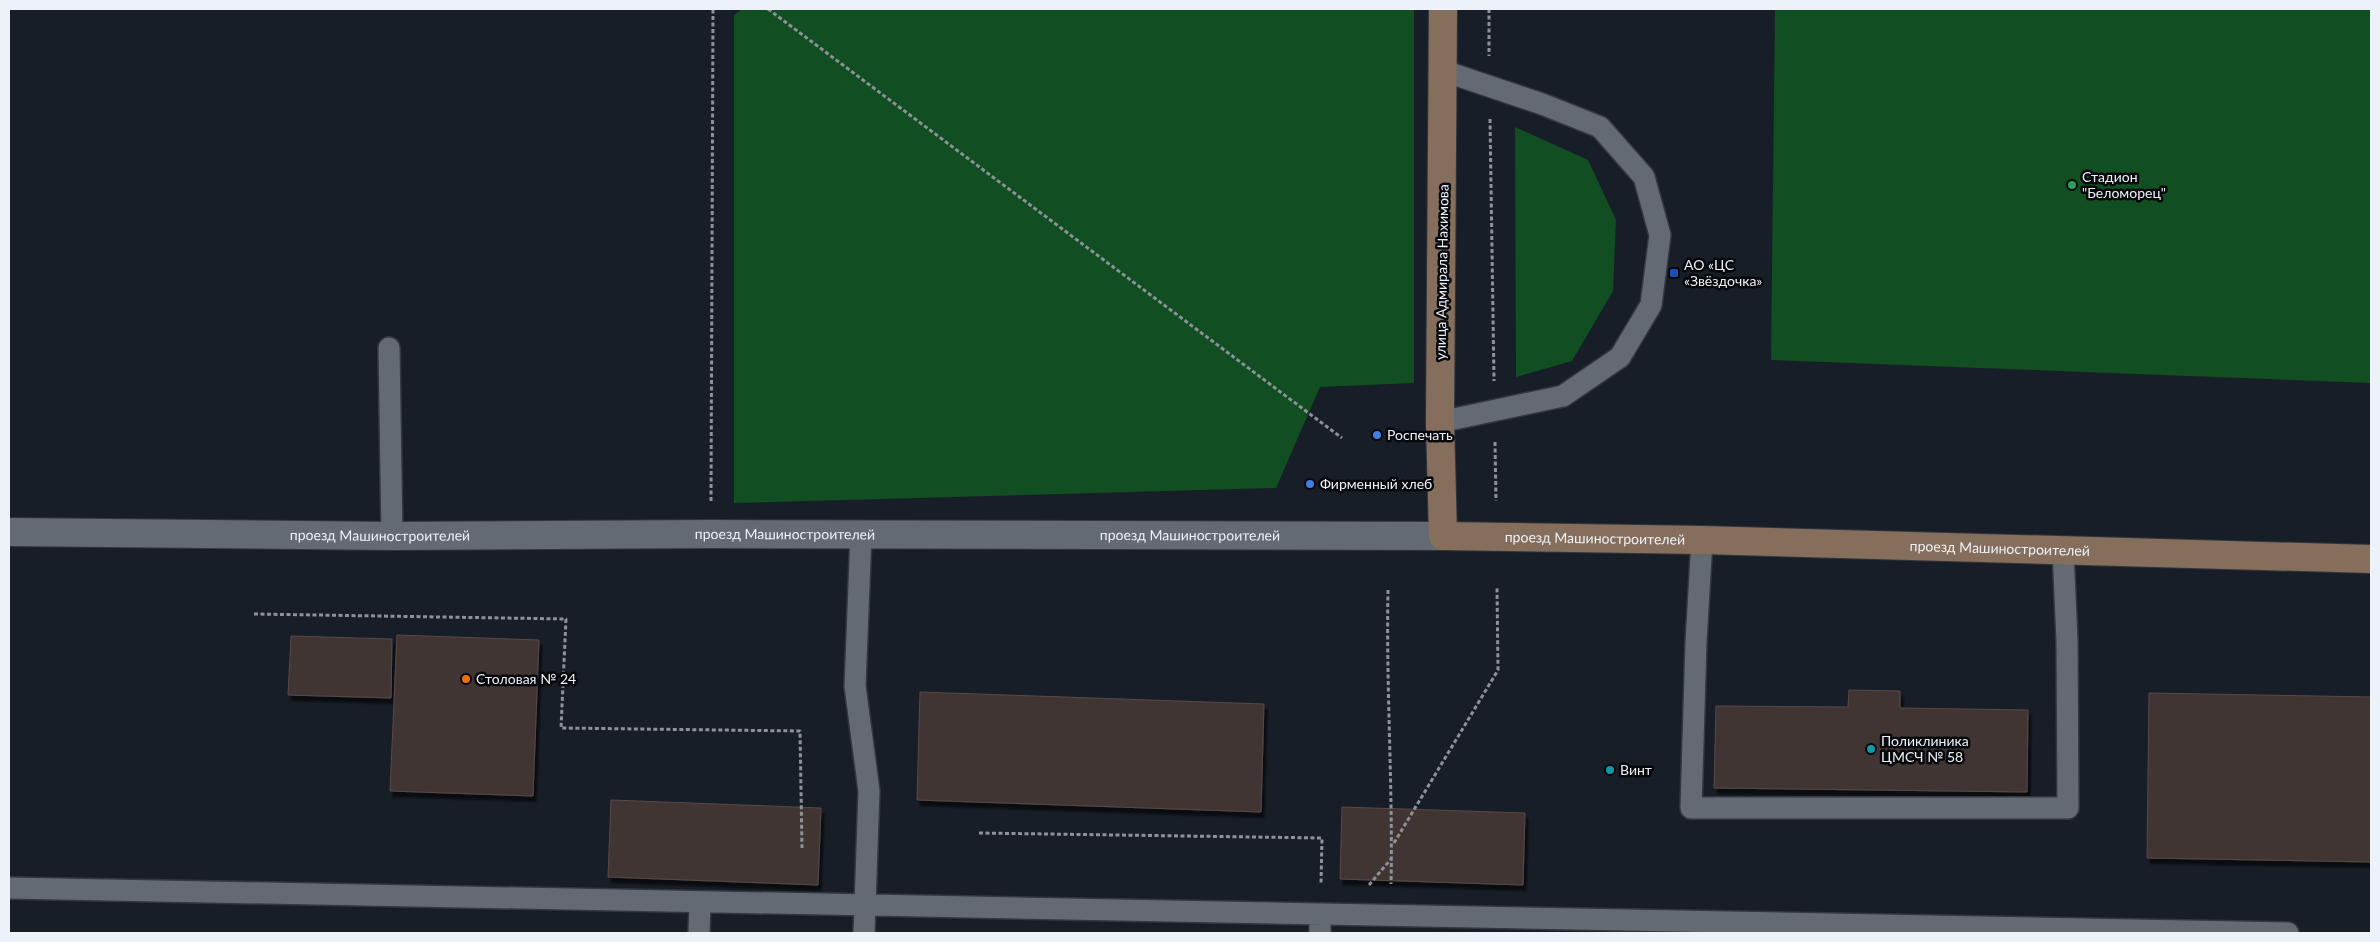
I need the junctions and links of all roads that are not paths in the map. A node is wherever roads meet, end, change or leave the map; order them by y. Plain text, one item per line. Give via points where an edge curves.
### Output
1 (1443, 9) edge
2 (1444, 71) junction
3 (389, 348) dead end
4 (1440, 422) junction
5 (9, 532) edge
6 (861, 534) junction
7 (392, 536) junction
8 (1443, 536) junction
9 (1702, 540) junction
10 (2063, 551) junction
11 (2371, 559) edge
12 (9, 888) edge
13 (700, 902) junction
14 (865, 906) junction
15 (1320, 924) edge
16 (1471, 925) edge
17 (699, 933) edge
18 (864, 933) edge
19 (2288, 933) edge

1 - 2 street, улица Адмирала Нахимова
2 - 4 street, улица Адмирала Нахимова
2 - 4 lane via 1600,127 1644,177 1660,235 1651,305 1620,357 1563,396
3 - 7 lane
4 - 8 street, улица Адмирала Нахимова
5 - 7 street, проезд Машиностроителей
6 - 7 street, проезд Машиностроителей
6 - 8 street, проезд Машиностроителей
6 - 14 lane via 855,686 869,791
8 - 9 street, проезд Машиностроителей
9 - 10 street, проезд Машиностроителей
9 - 10 lane via 1690,808 2068,808
10 - 11 street, проезд Машиностроителей
12 - 13 lane
13 - 14 lane
13 - 17 lane
14 - 15 lane
14 - 18 lane
15 - 16 lane
16 - 19 lane

